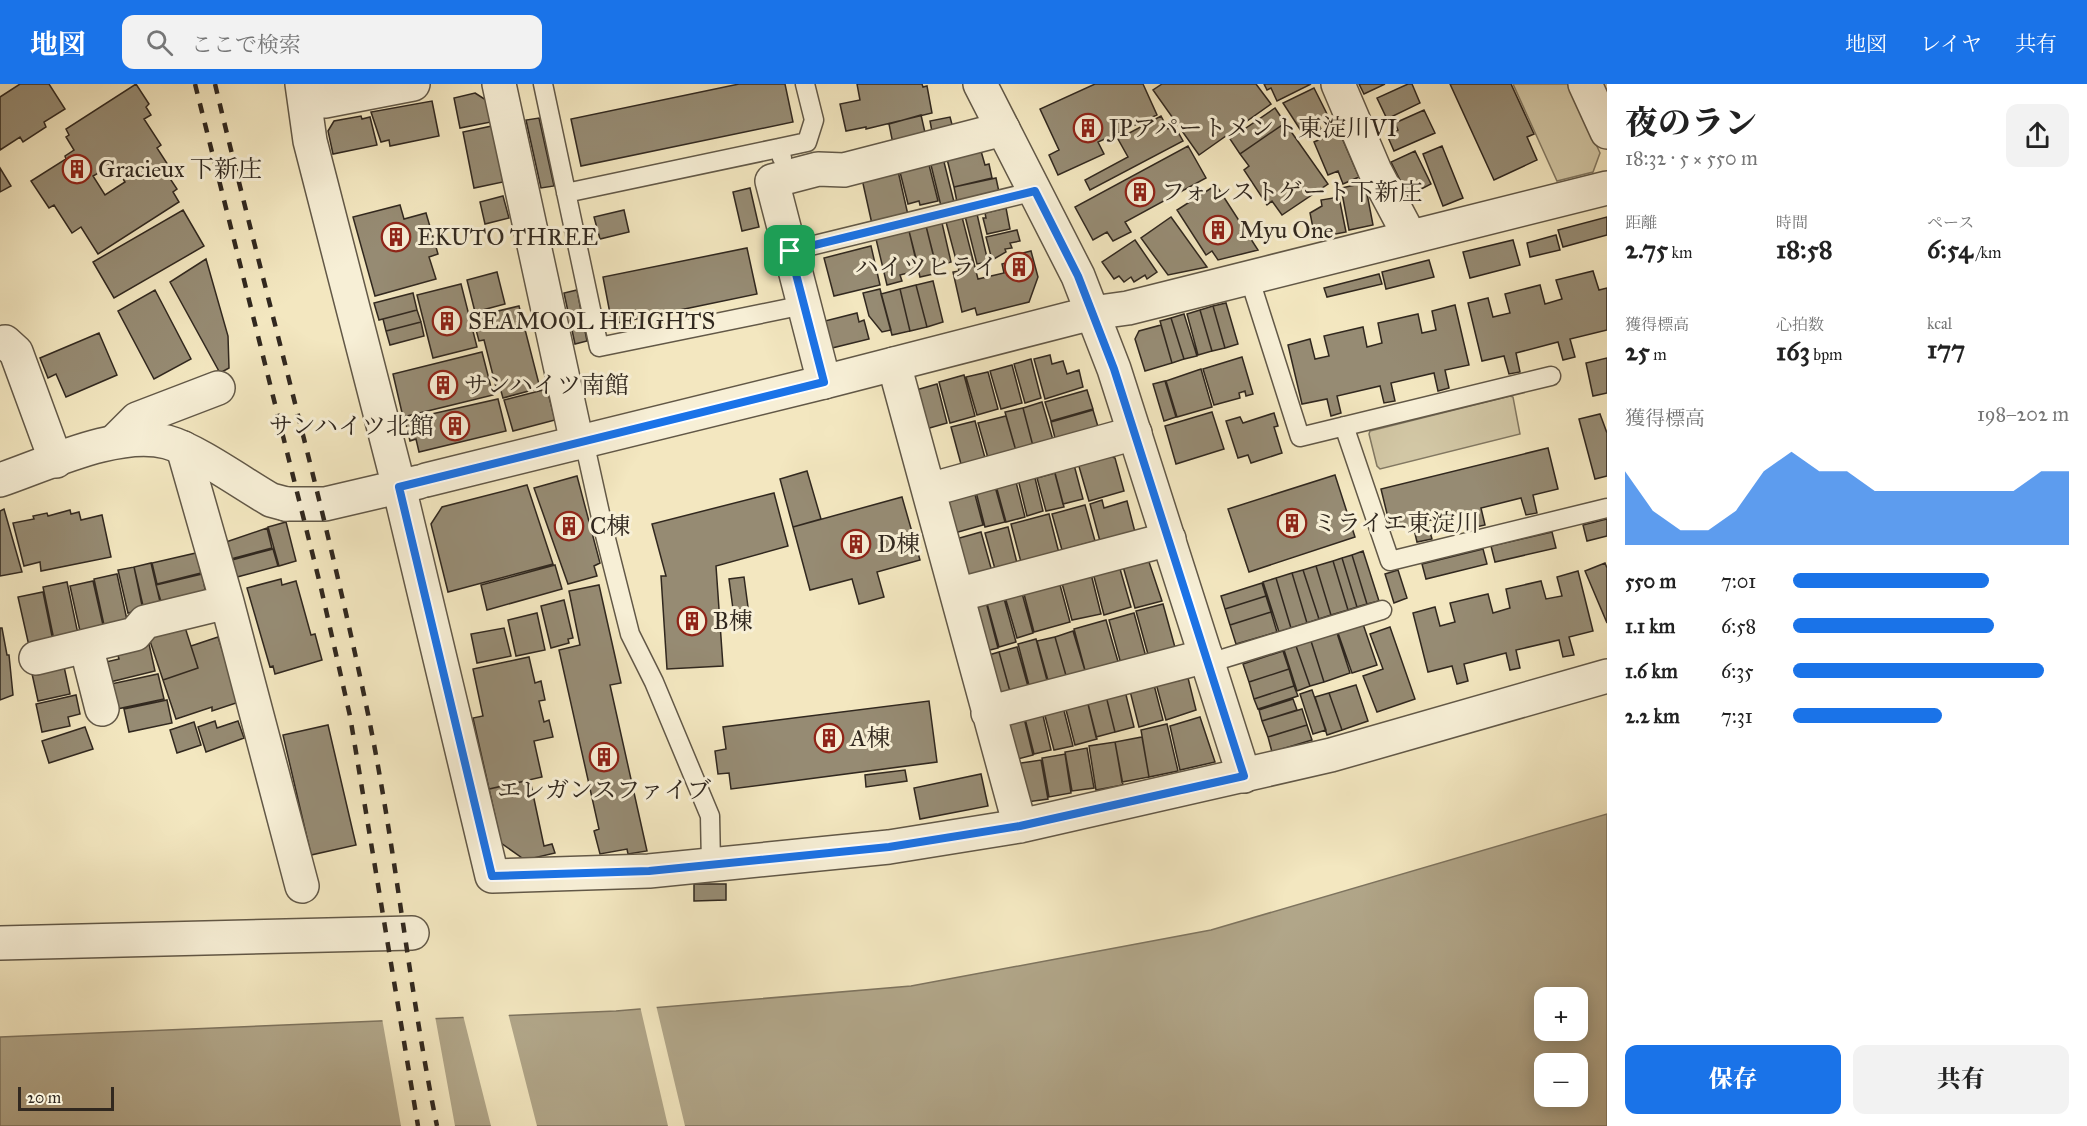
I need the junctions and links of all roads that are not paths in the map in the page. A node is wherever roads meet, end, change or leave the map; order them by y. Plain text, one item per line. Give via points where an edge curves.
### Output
1 (413, 84) edge
2 (499, 84) edge
3 (543, 84) edge
4 (805, 84) edge
5 (980, 84) edge
6 (1338, 84) edge
7 (1585, 84) edge
8 (303, 85) edge
9 (1003, 129) junction
10 (1607, 132) edge
11 (783, 162) junction
12 (1607, 188) edge
13 (1035, 191) junction
14 (566, 193) junction
15 (1410, 237) junction
16 (790, 251) junction
17 (1249, 277) junction
18 (804, 305) junction
19 (1092, 313) junction
20 (0, 343) edge
21 (894, 364) junction
22 (1551, 376) dead end
23 (824, 382) junction
24 (218, 388) dead end
25 (1344, 426) junction
26 (1135, 432) junction
27 (115, 441) junction
28 (581, 442) junction
29 (183, 448) junction
30 (56, 461) junction
31 (0, 480) edge
32 (413, 483) junction
33 (928, 490) junction
34 (1607, 508) edge
35 (1169, 538) junction
36 (957, 595) junction
37 (227, 602) junction
38 (1382, 609) dead end
39 (87, 646) junction
40 (36, 658) dead end
41 (1207, 660) junction
42 (1607, 675) edge
43 (102, 709) dead end
44 (988, 713) junction
45 (1244, 776) junction
46 (1020, 826) junction
47 (711, 864) junction
48 (302, 886) dead end
49 (412, 933) dead end
50 (0, 943) edge

1 - 8 street via 325,101
2 - 28 street
3 - 14 lane
4 - 11 lane via 814,120 807,142
5 - 9 street
6 - 15 street via 1375,171
7 - 10 street
8 - 32 street via 310,141
9 - 11 street via 844,170
9 - 13 street
11 - 14 lane
11 - 16 street via 772,181
12 - 15 street
13 - 16 lane
13 - 19 street
14 - 18 lane via 599,347
15 - 17 street
16 - 18 street
17 - 19 street via 1128,308
17 - 25 lane via 1300,437
18 - 23 street
19 - 21 street
19 - 26 street
20 - 30 street via 5,342 16,352
21 - 23 street
21 - 33 street
22 - 25 lane
23 - 28 street
24 - 27 street via 137,419
25 - 34 lane via 1390,561
26 - 33 street
26 - 35 street
27 - 29 street via 150,439
27 - 30 street
28 - 32 street
28 - 47 lane via 630,634 710,816
29 - 32 street via 271,500 286,504 325,504
29 - 37 street
30 - 31 street
32 - 47 street via 492,876 649,871
33 - 36 street
35 - 36 street
35 - 41 street
36 - 44 street
37 - 39 street via 145,622 135,634
37 - 48 street
38 - 41 lane
39 - 40 street
39 - 43 street
41 - 44 street
41 - 45 street
42 - 45 street via 1331,755
44 - 46 street
45 - 46 street
46 - 47 street via 889,847
49 - 50 street

